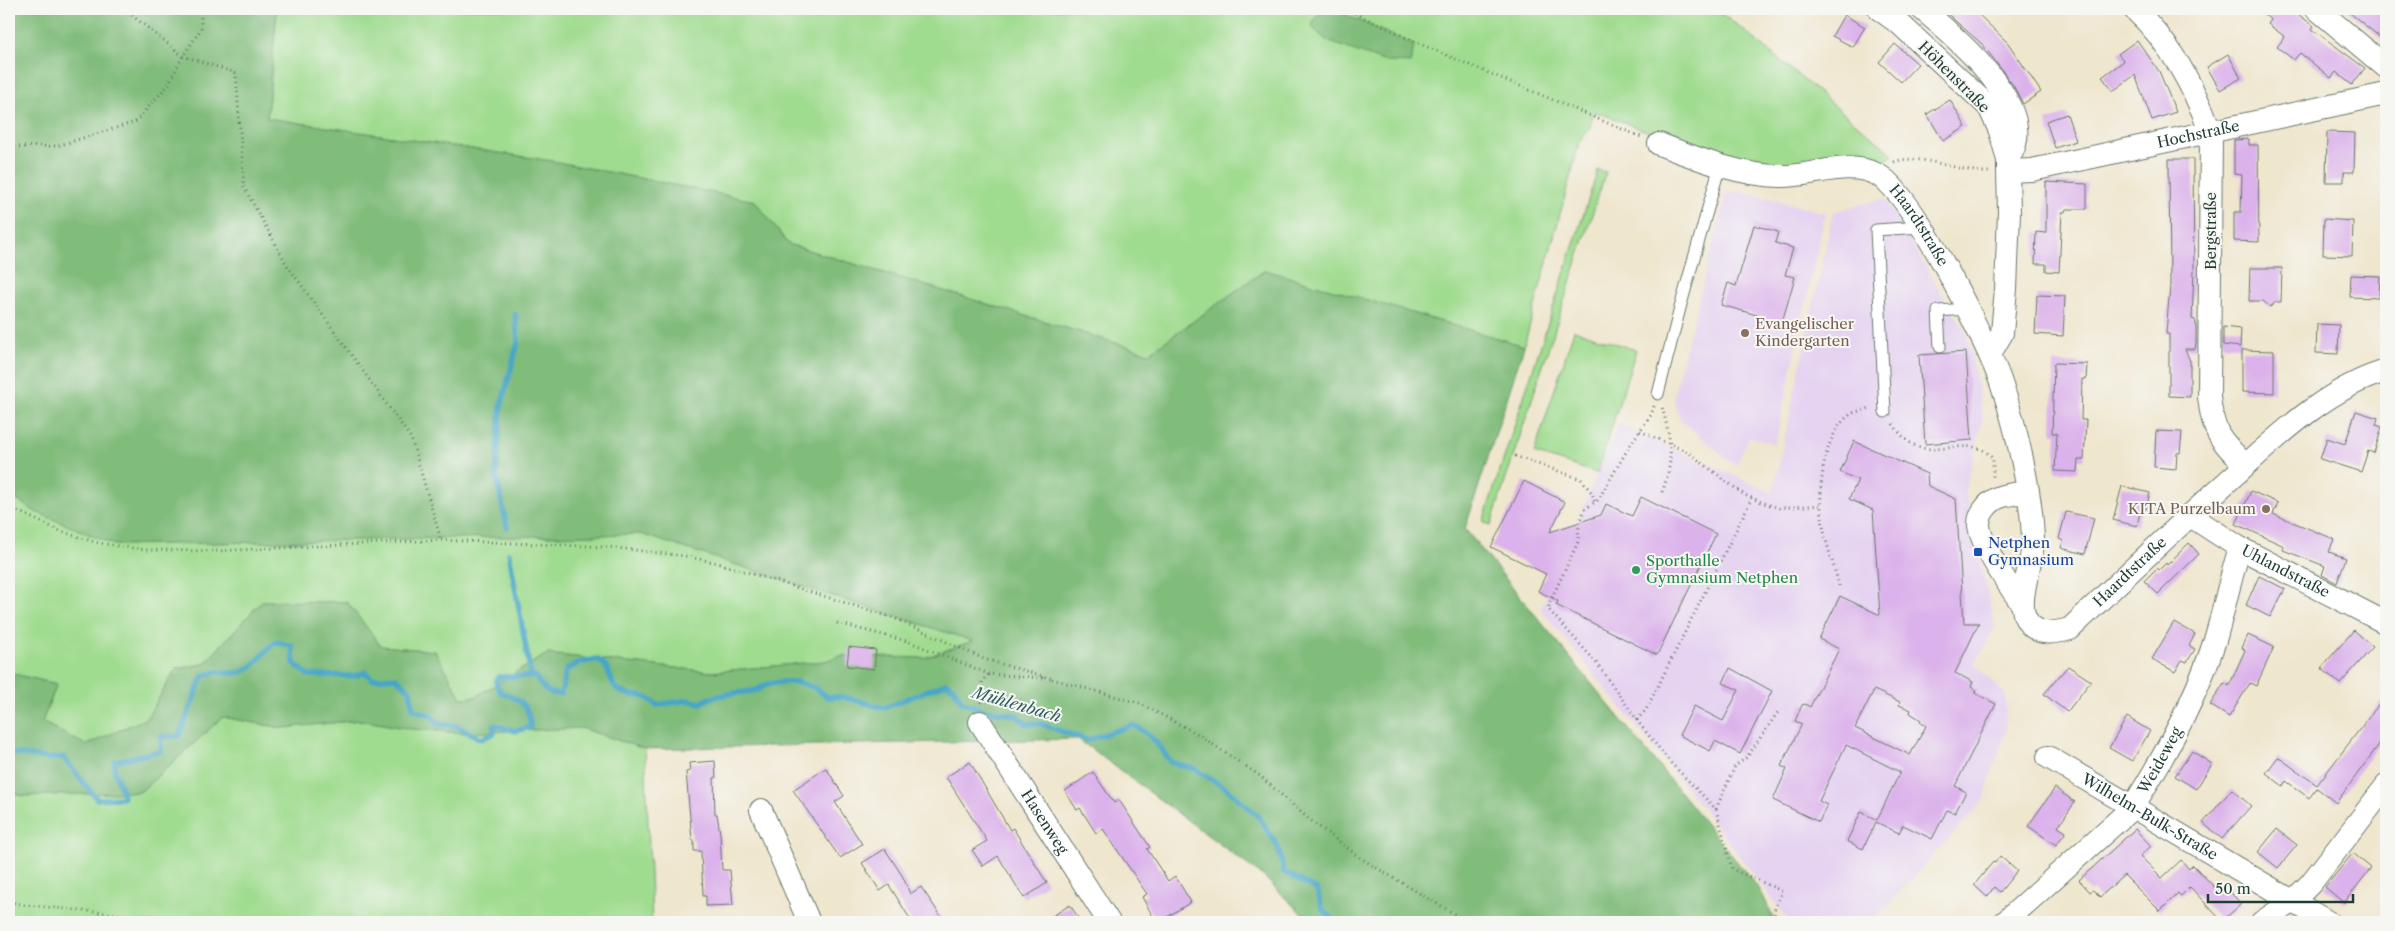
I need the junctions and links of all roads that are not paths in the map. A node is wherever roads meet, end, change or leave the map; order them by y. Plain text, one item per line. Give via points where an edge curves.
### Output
1 (1878, 9) edge
2 (1922, 9) edge
3 (2134, 9) edge
4 (2316, 9) edge
5 (2386, 67) edge
6 (2386, 94) edge
7 (2211, 132) junction
8 (1659, 144) road end
9 (1720, 165) junction
10 (2008, 166) junction
11 (1921, 227) junction
12 (1967, 309) junction
13 (1940, 347) dead end
14 (1990, 354) junction
15 (2386, 371) edge
16 (1658, 394) road end
17 (1885, 408) road end
18 (2244, 465) junction
19 (2028, 492) junction
20 (2189, 515) junction
21 (2240, 548) junction
22 (2022, 604) junction
23 (2386, 623) edge
24 (980, 722) dead end
25 (2048, 757) dead end
26 (2386, 786) edge
27 (2132, 808) junction
28 (761, 810) dead end
29 (2292, 902) junction
30 (809, 922) edge
31 (1109, 922) edge
32 (2005, 922) edge
33 (2262, 922) edge
34 (2328, 922) edge

1 - 10 street, Höhenstraße via 1900,24 1989,107 2000,131
2 - 10 street, Höhenstraße via 1993,77 2011,106 2015,129 2014,148
3 - 7 street, Bergstraße via 2175,56
4 - 5 street
6 - 7 street, Hochstraße
7 - 10 street, Hochstraße via 2032,170
7 - 18 street, Bergstraße via 2209,397 2212,423 2219,439
8 - 9 street, Haardtstraße
9 - 11 street, Haardtstraße via 1763,175 1807,174 1832,169 1854,169 1879,175 1896,192
9 - 16 lane
10 - 14 street, Höhenstraße via 2009,212 2002,333
11 - 12 street, Haardtstraße
11 - 17 lane via 1876,230
12 - 13 lane via 1938,311
12 - 14 street, Haardtstraße
14 - 19 street, Haardtstraße via 2011,415
15 - 18 street, Haardtstraße via 2362,379 2320,404
18 - 20 street, Haardtstraße
19 - 22 street, Haardtstraße via 2033,542
19 - 22 street, Haardtstraße via 1994,499 1981,514 1979,526 2007,584
20 - 21 street, Uhlandstraße
20 - 22 street, Haardtstraße via 2070,629 2044,633 2038,630 2026,619
21 - 23 street, Uhlandstraße
21 - 27 street, Weideweg via 2215,640 2192,697
24 - 31 street, Hasenweg
25 - 27 street, Wilhelm-Bulk-Straße
26 - 29 street via 2311,883
27 - 29 street, Wilhelm-Bulk-Straße
27 - 32 street, Weideweg
28 - 30 street
29 - 33 street
29 - 34 street, Wilhelm-Bulk-Straße

